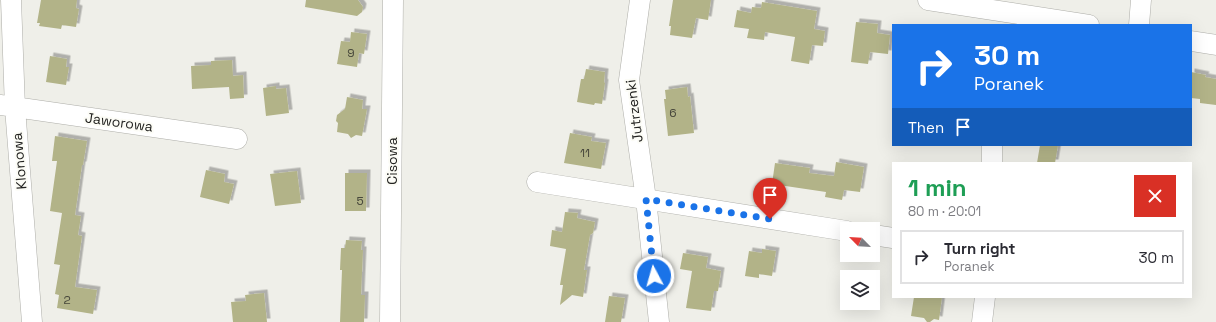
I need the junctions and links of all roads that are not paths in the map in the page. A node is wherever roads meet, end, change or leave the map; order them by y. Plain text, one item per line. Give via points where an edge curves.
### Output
1 (10, 0) edge
2 (393, 0) edge
3 (640, 0) edge
4 (929, 0) edge
5 (1141, 0) edge
6 (992, 17) edge
7 (1077, 24) edge
8 (1139, 24) edge
9 (1192, 41) edge
10 (1216, 44) edge
11 (8, 106) edge
12 (237, 139) dead end
13 (992, 146) edge
14 (992, 162) edge
15 (537, 182) dead end
16 (646, 199) junction
17 (840, 230) edge
18 (880, 236) edge
19 (892, 238) edge
20 (985, 298) edge
21 (32, 322) edge
22 (390, 322) edge
23 (659, 322) edge
24 (982, 322) edge

1 - 11 street, Klonowa
2 - 22 street, Cisowa
3 - 16 street, Jutrzenki via 629,80
4 - 6 street
5 - 8 street
6 - 7 street
9 - 10 street
11 - 12 street, Jaworowa
11 - 21 street, Klonowa
13 - 14 street
15 - 16 street
16 - 17 street
16 - 23 street, Jutrzenki
18 - 19 street
20 - 24 street

